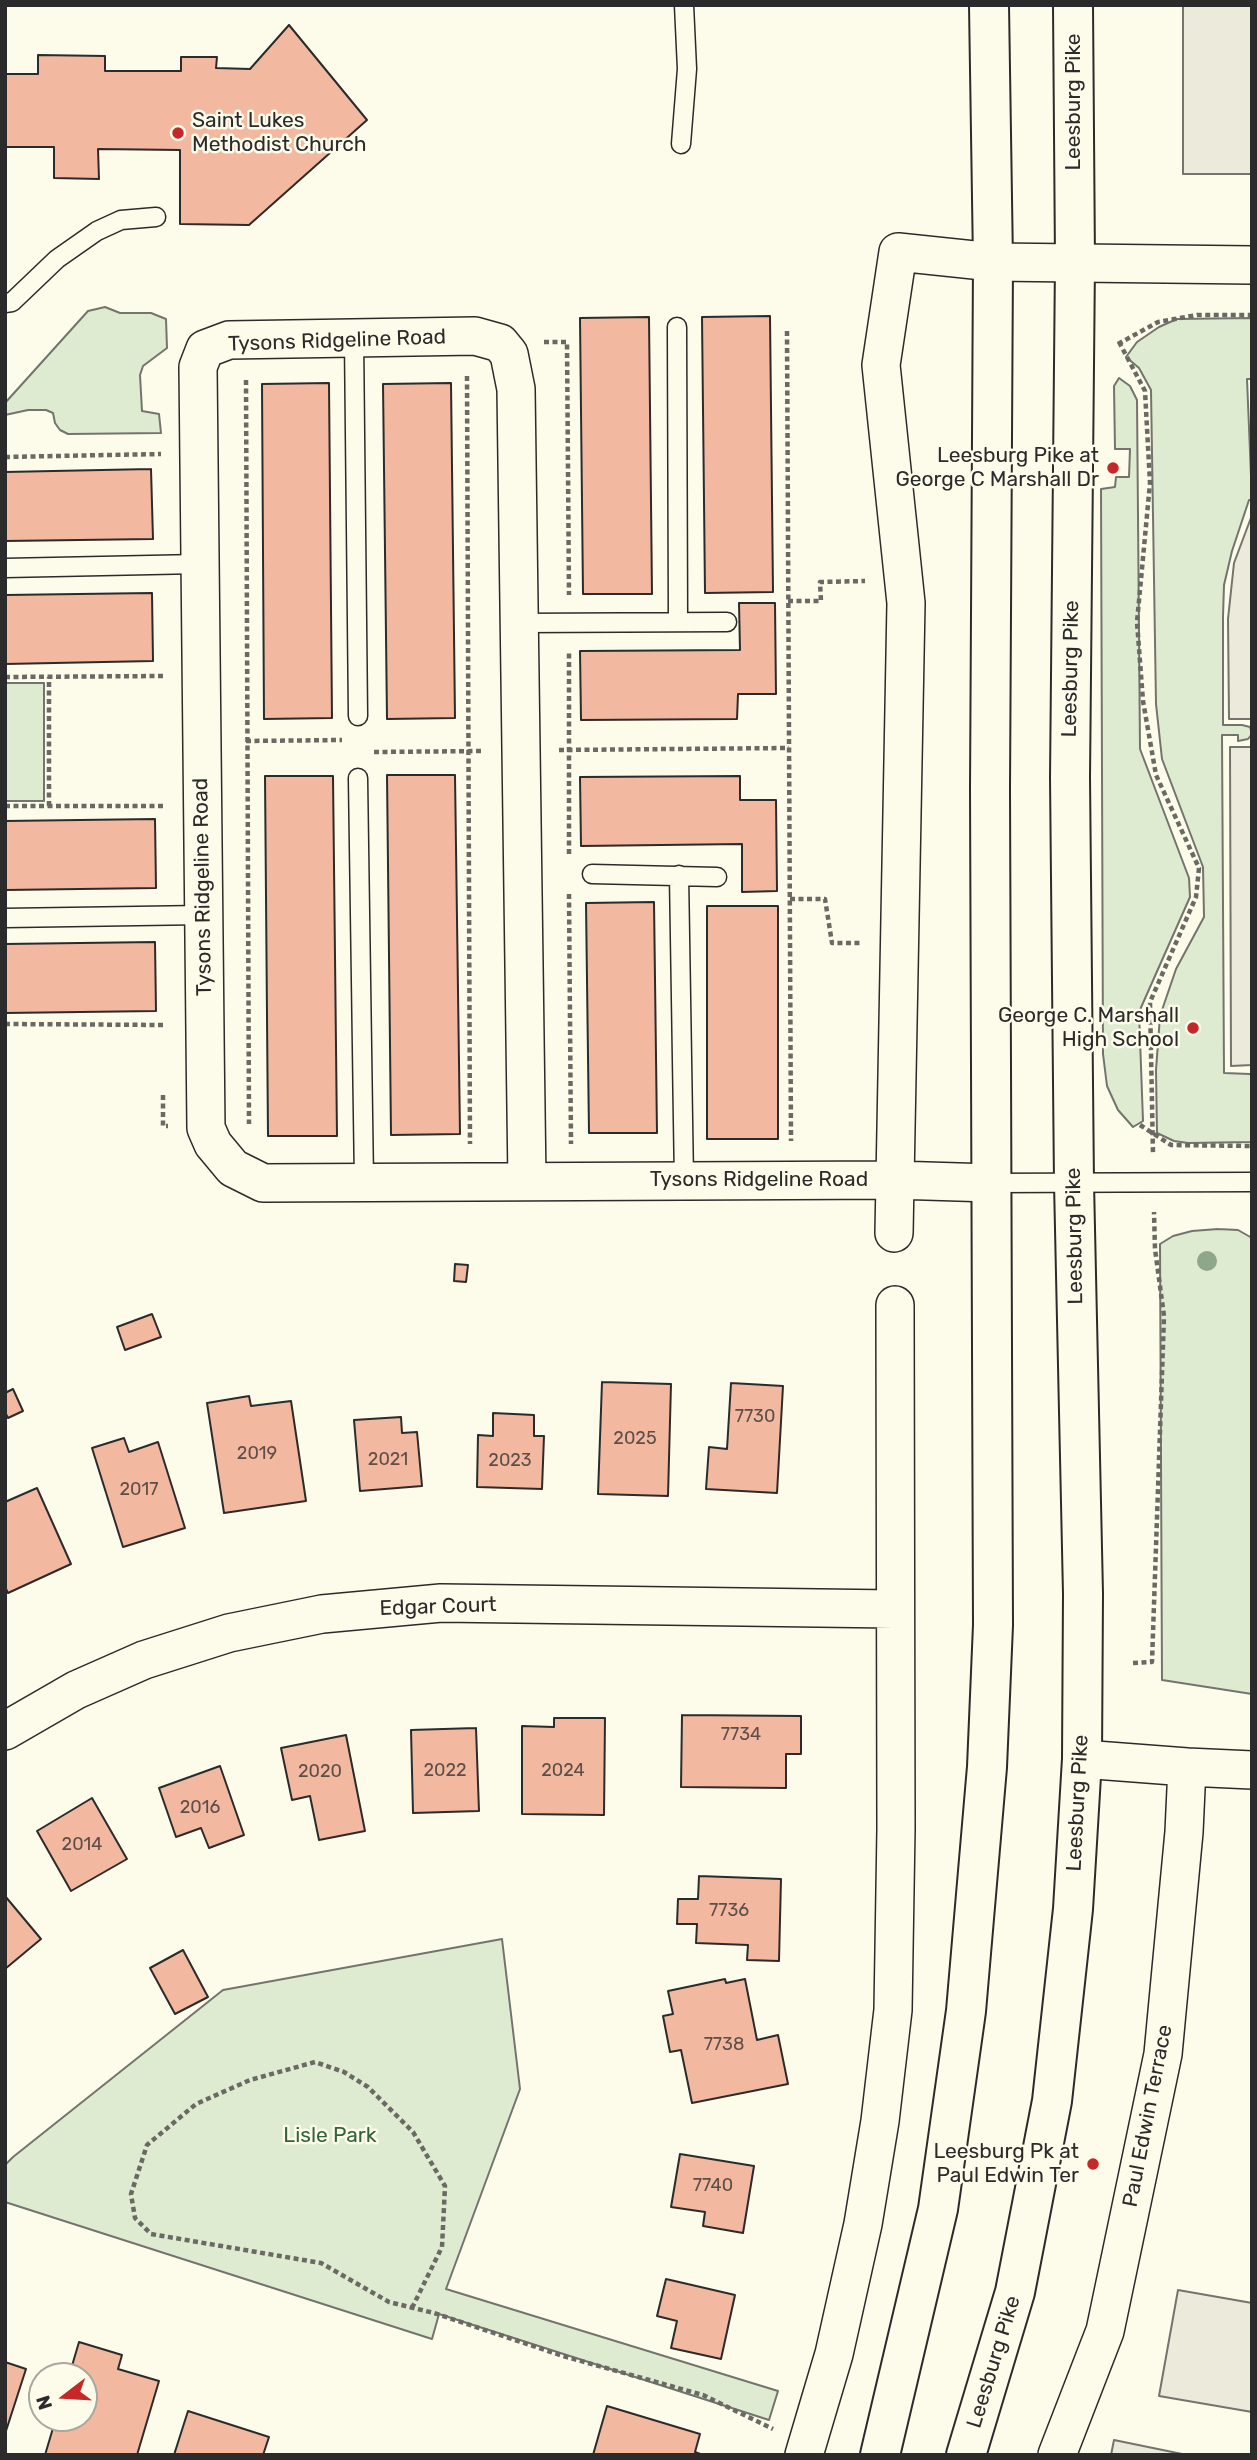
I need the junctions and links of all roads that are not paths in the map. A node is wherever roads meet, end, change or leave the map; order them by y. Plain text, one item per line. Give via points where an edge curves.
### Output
1 (684, 5) edge
2 (989, 5) edge
3 (1073, 5) edge
4 (681, 144) dead end
5 (156, 217) dead end
6 (993, 262) junction
7 (1075, 262) junction
8 (1252, 265) edge
9 (5, 303) edge
10 (677, 327) dead end
11 (354, 338) junction
12 (199, 564) junction
13 (5, 568) edge
14 (520, 622) junction
15 (678, 622) junction
16 (727, 622) dead end
17 (358, 716) dead end
18 (358, 778) dead end
19 (592, 874) dead end
20 (679, 875) junction
21 (717, 877) dead end
22 (203, 915) junction
23 (5, 918) edge
24 (894, 1180) junction
25 (527, 1181) junction
26 (684, 1181) junction
27 (364, 1182) junction
28 (1252, 1182) edge
29 (991, 1183) junction
30 (1074, 1183) junction
31 (894, 1233) dead end
32 (895, 1306) dead end
33 (894, 1609) junction
34 (5, 1731) edge
35 (1082, 1759) junction
36 (1186, 1768) junction
37 (1252, 1770) edge
38 (806, 2450) edge
39 (880, 2455) edge
40 (966, 2455) edge
41 (1057, 2455) edge

1 - 4 lane via 687,69
2 - 6 main road
3 - 7 main road, Leesburg Pike
5 - 9 lane via 121,220 97,231 57,259 12,302
6 - 7 street
6 - 24 street via 898,252 881,365 906,603
6 - 29 main road
7 - 8 street
7 - 30 main road, Leesburg Pike via 1070,778
10 - 15 lane
11 - 12 street, Tysons Ridgeline Road via 229,340 205,349 198,367
11 - 14 street, Tysons Ridgeline Road via 475,336 507,357
11 - 17 lane
12 - 13 lane
12 - 22 street, Tysons Ridgeline Road
14 - 15 lane
14 - 25 street
15 - 16 lane
18 - 27 lane
19 - 20 lane
20 - 21 lane
20 - 26 lane
22 - 23 lane
22 - 27 street, Tysons Ridgeline Road via 206,1128 213,1144 233,1168 263,1182
24 - 26 street, Tysons Ridgeline Road
24 - 29 street, Tysons Ridgeline Road
24 - 31 street
25 - 26 street, Tysons Ridgeline Road
25 - 27 street, Tysons Ridgeline Road
28 - 30 lane
29 - 30 lane
29 - 39 main road via 993,1625 972,1943 938,2209
30 - 35 main road, Leesburg Pike
32 - 33 street
33 - 34 street, Edgar Court via 441,1603 322,1614 229,1633 144,1660 76,1690
33 - 38 street via 892,2010 863,2224 834,2354
35 - 36 street
35 - 40 main road, Leesburg Pike via 1073,1909 1052,2101 1015,2292
36 - 37 street
36 - 41 street, Paul Edwin Terrace via 1163,2054 1105,2331

